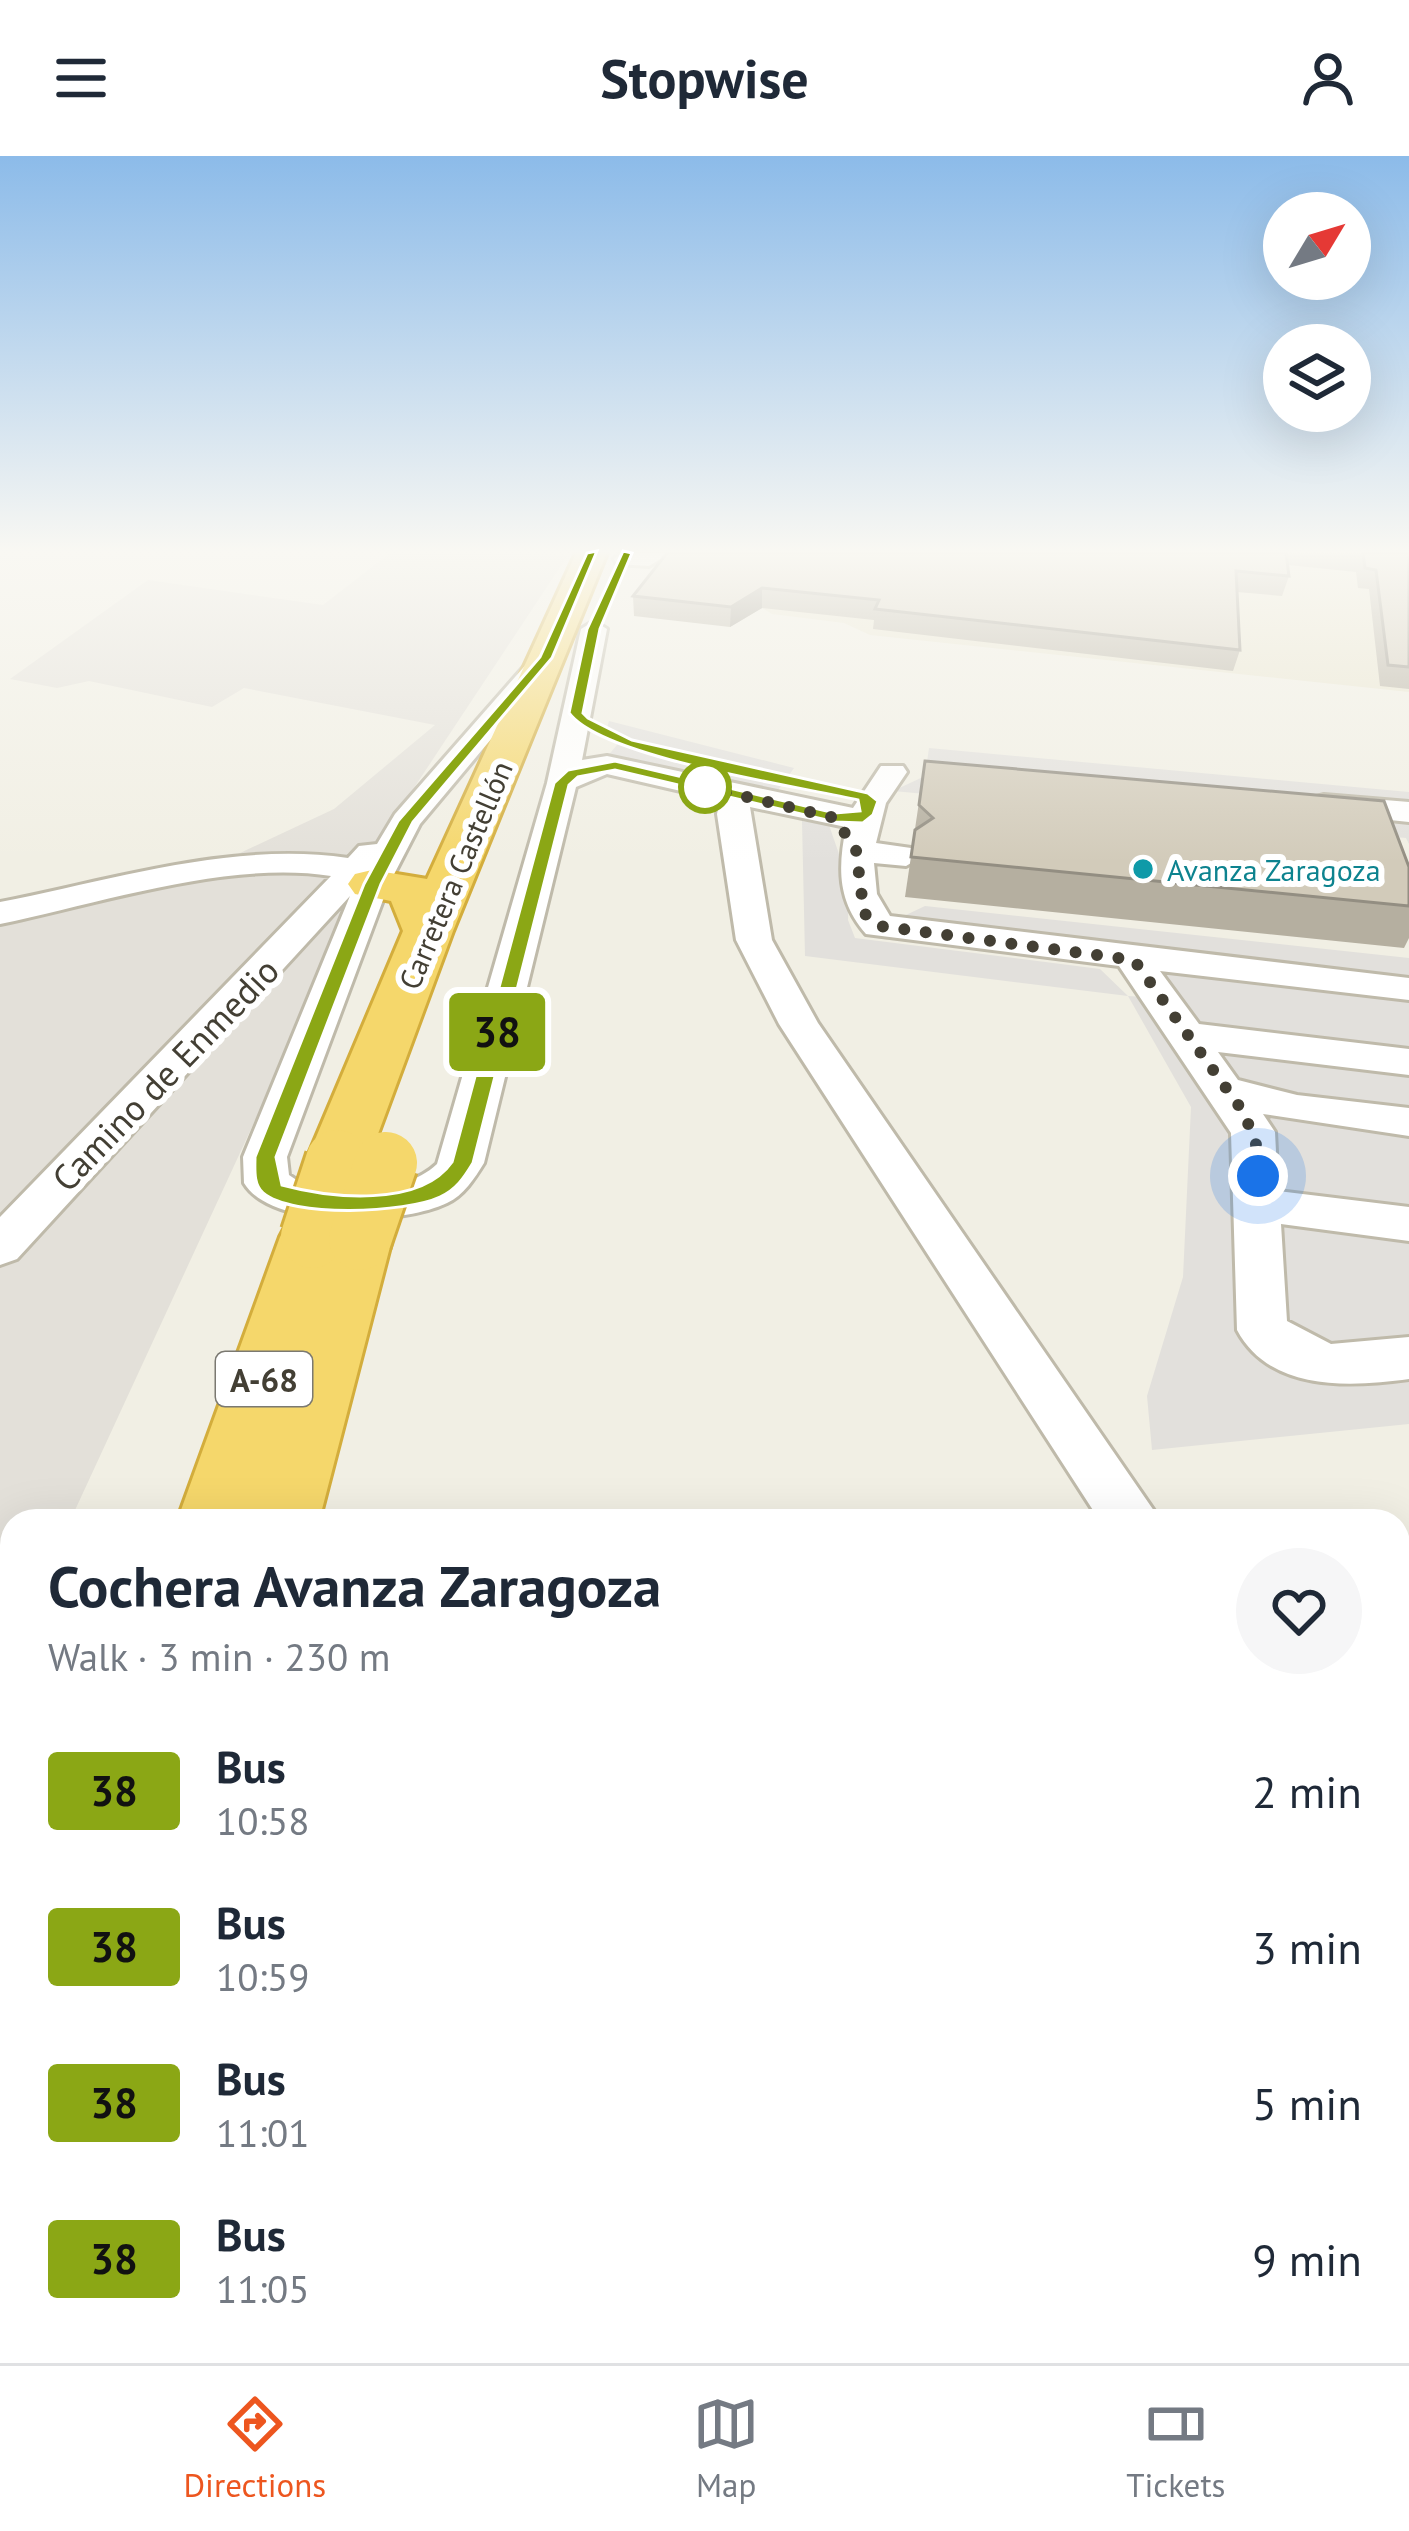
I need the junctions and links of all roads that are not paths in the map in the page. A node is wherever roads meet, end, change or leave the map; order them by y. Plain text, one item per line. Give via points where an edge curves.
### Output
1 (582, 656) edge
2 (588, 656) edge
3 (546, 658) joint
4 (576, 713) junction
5 (926, 768) edge
6 (562, 783) junction
7 (737, 795) junction
8 (791, 795) junction
9 (1291, 802) edge
10 (1396, 811) edge
11 (853, 816) junction
12 (1396, 849) edge
13 (906, 856) edge
14 (353, 884) junction
15 (0, 913) edge
16 (428, 931) junction
17 (1134, 960) junction
18 (1409, 989) edge
19 (230, 1006) junction
20 (324, 1006) junction
21 (1184, 1035) junction
22 (1409, 1062) edge
23 (1230, 1091) junction
24 (1409, 1122) edge
25 (362, 1162) junction
26 (1259, 1205) junction
27 (1409, 1225) edge
28 (336, 1238) junction
29 (0, 1247) edge
30 (1409, 1358) edge
31 (221, 1509) edge
32 (282, 1509) edge
33 (1124, 1509) edge

1 - 25 highway, Carretera Castellón / A-68 via 476,917
2 - 4 street, Carretera Castellón
3 - 14 street, Camino de Enmedio
3 - 16 highway, Carretera Castellón / A-68
4 - 6 street, Carretera Castellón
4 - 8 street via 610,739
5 - 11 street via 892,772
6 - 7 street via 607,765
6 - 20 street, Carretera Castellón via 462,1163 451,1180 392,1202 302,1198 267,1183 266,1157
7 - 8 street
7 - 33 street via 733,814 754,940 799,1024
8 - 11 street
9 - 10 street
10 - 12 street
11 - 13 street
11 - 17 street via 864,913 879,926
14 - 15 street via 294,860
14 - 16 highway via 410,889
14 - 19 street, Camino de Enmedio
14 - 20 street, Carretera Castellón
16 - 25 highway, Carretera Castellón / A-68
17 - 18 street
17 - 21 street
19 - 20 street via 293,988
19 - 29 street, Camino de Enmedio
21 - 22 street
21 - 23 street
23 - 24 street via 1297,1109
23 - 26 street via 1253,1132
25 - 28 highway, Carretera Castellón / A-68, bridge
26 - 27 street
26 - 30 street via 1262,1330 1323,1365
28 - 31 highway, Carretera Castellón / A-68
28 - 32 highway, Carretera Castellón / A-68

